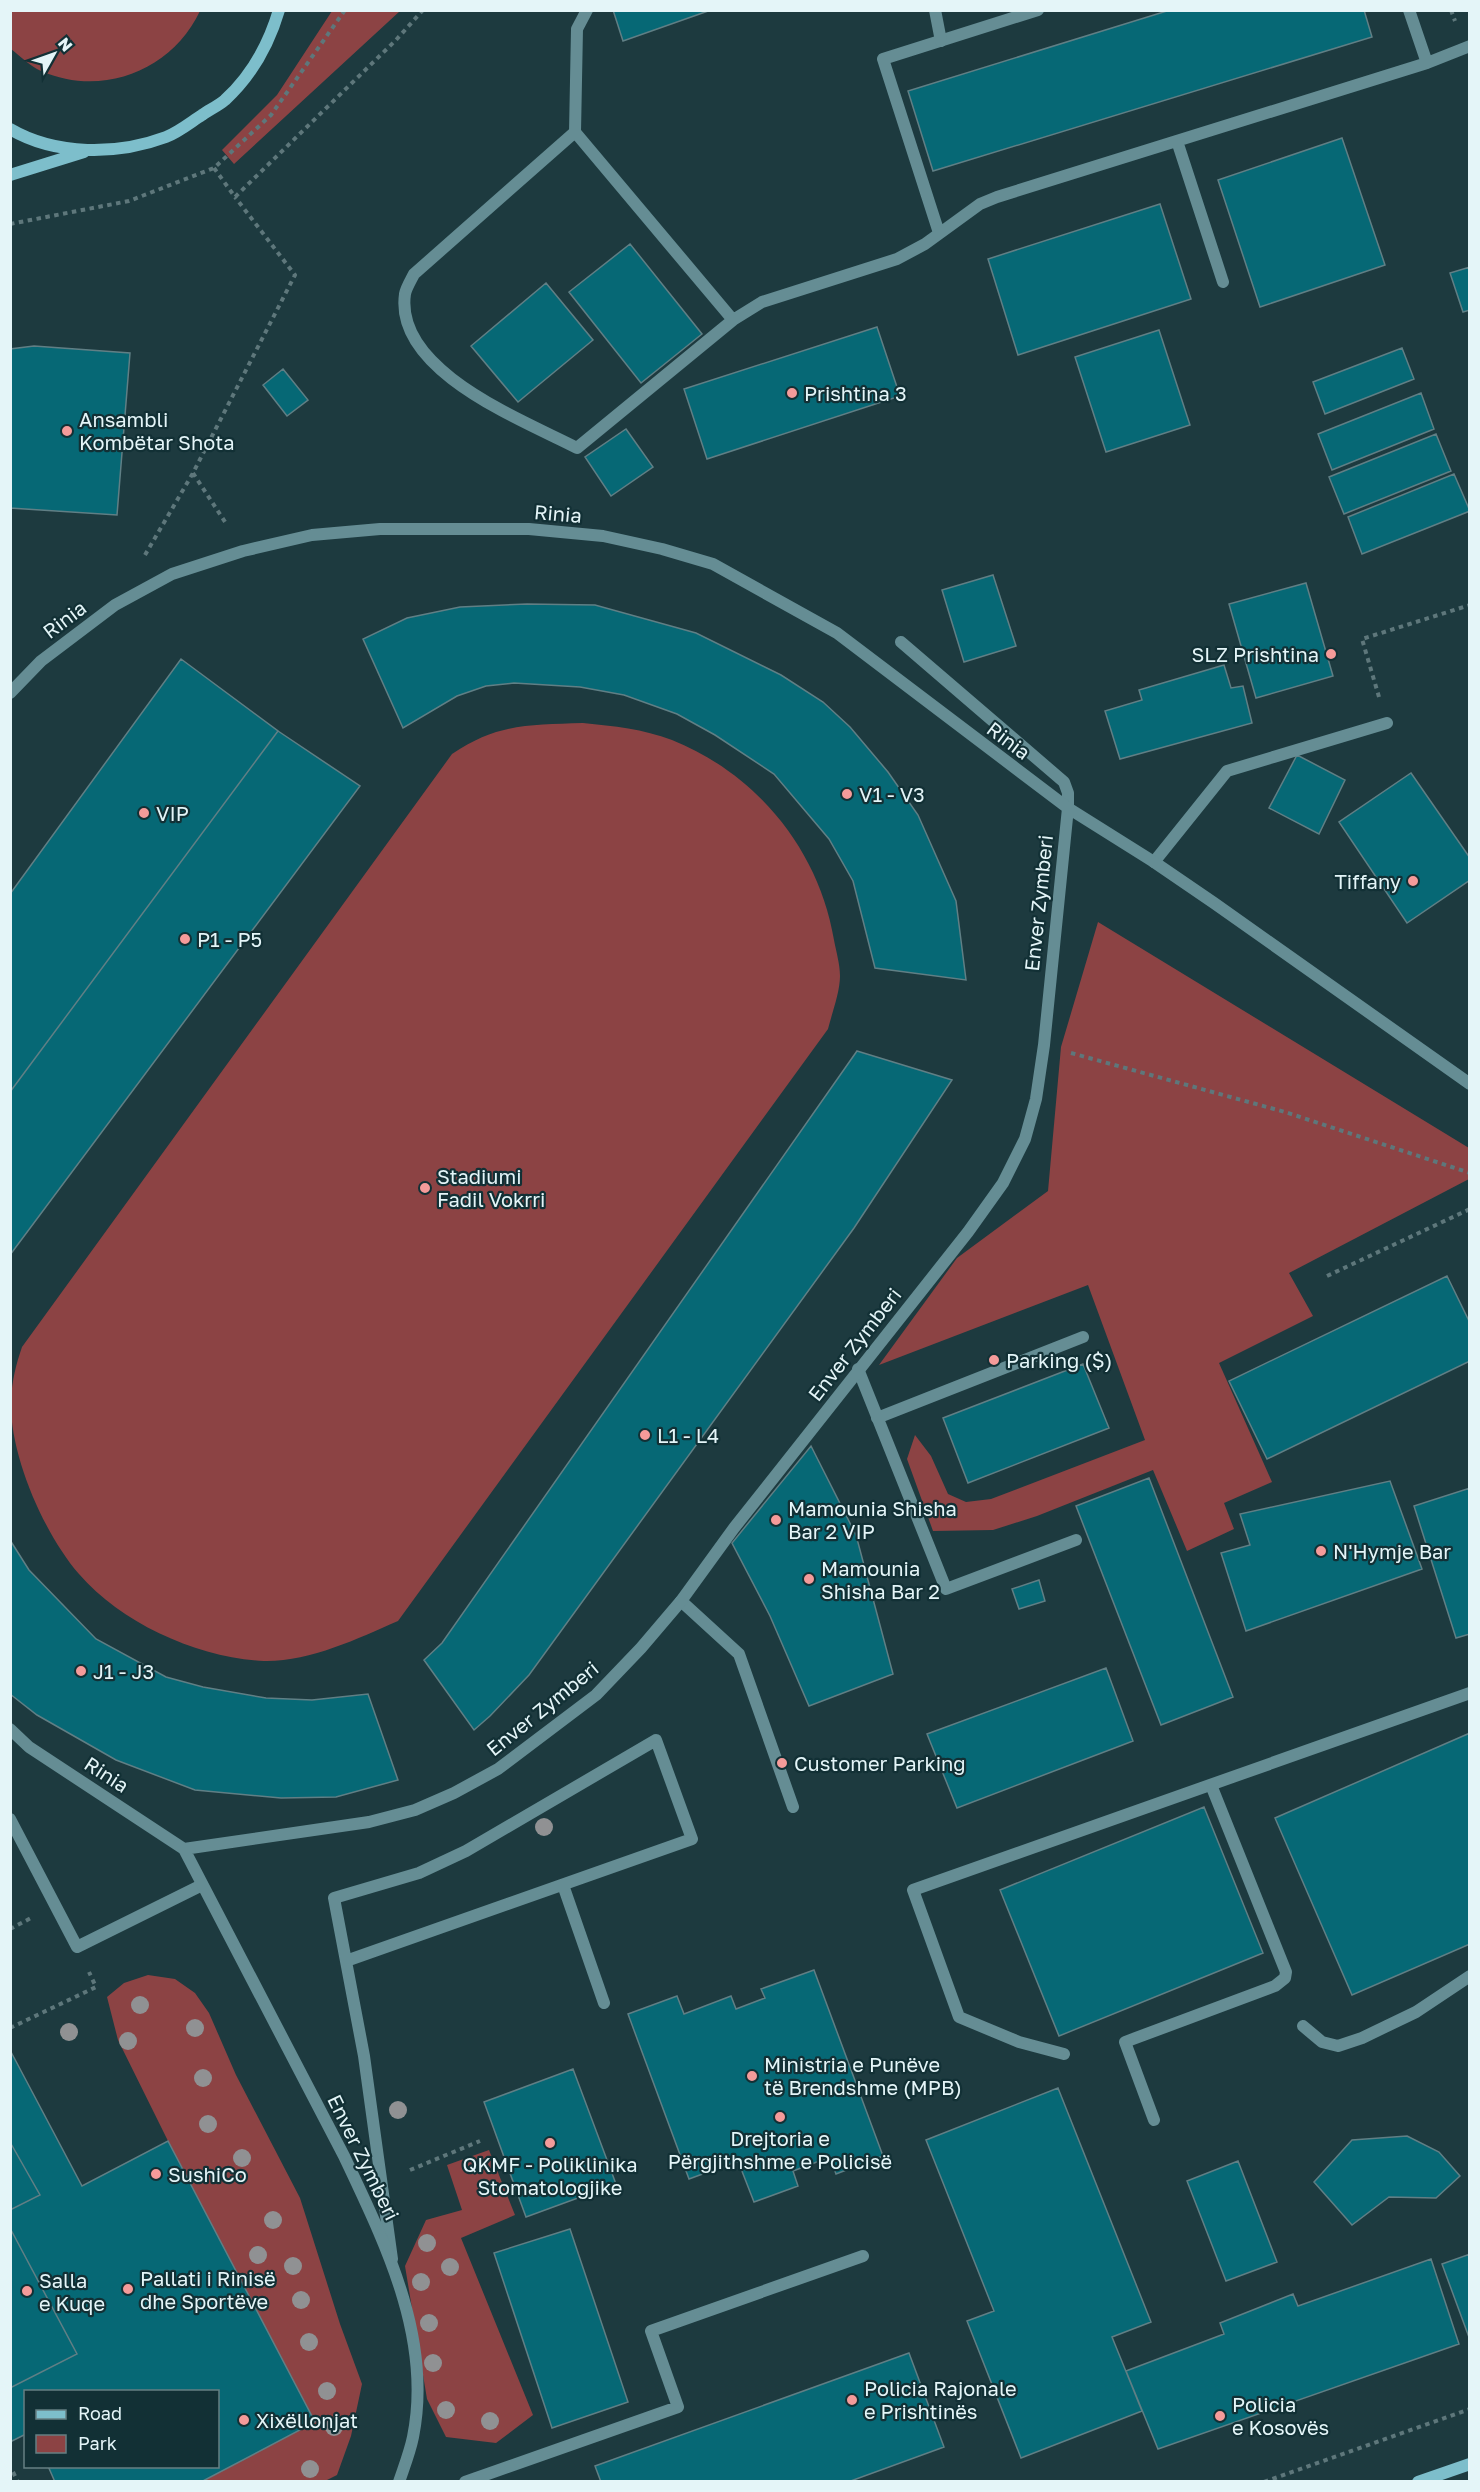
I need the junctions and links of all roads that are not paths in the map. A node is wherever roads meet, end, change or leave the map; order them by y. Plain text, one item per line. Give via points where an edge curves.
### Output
1 (279, 10) edge
2 (287, 10) edge
3 (588, 10) edge
4 (935, 10) edge
5 (1038, 10) edge
6 (1409, 10) edge
7 (273, 28) junction
8 (942, 41) junction
9 (1470, 46) edge
10 (1426, 63) junction
11 (10, 129) edge
12 (575, 132) junction
13 (1177, 141) junction
14 (88, 150) junction
15 (10, 175) edge
16 (939, 233) junction
17 (1223, 282) dead end
18 (733, 320) junction
19 (902, 642) dead end
20 (10, 693) edge
21 (1387, 723) road end
22 (1068, 808) junction
23 (1154, 862) junction
24 (1470, 1084) edge
25 (1083, 1337) dead end
26 (858, 1370) junction
27 (877, 1418) junction
28 (1076, 1540) dead end
29 (681, 1601) junction
30 (1470, 1693) edge
31 (10, 1729) edge
32 (1211, 1785) junction
33 (793, 1807) dead end
34 (10, 1819) edge
35 (184, 1849) junction
36 (202, 1885) junction
37 (563, 1885) junction
38 (346, 1961) junction
39 (1470, 1976) edge
40 (604, 2003) dead end
41 (1303, 2026) dead end
42 (1064, 2054) dead end
43 (1154, 2120) dead end
44 (863, 2256) dead end
45 (393, 2266) junction
46 (1470, 2464) edge
47 (399, 2481) edge
48 (465, 2481) edge
49 (1418, 2481) edge

1 - 7 main road
2 - 7 main road
3 - 12 street via 577,29
4 - 8 street
5 - 8 street
6 - 10 street
7 - 14 main road via 244,80 224,101 168,136 127,148
8 - 16 street via 883,60
9 - 10 street
10 - 13 street
11 - 14 main road via 52,145
12 - 18 street
12 - 18 street via 414,274 405,293 405,314 411,336 426,357 492,404 577,448
13 - 16 street via 997,197 980,204
13 - 17 street
14 - 15 main road
16 - 18 street via 897,259 762,302
19 - 22 street, Enver Zymberi via 1064,782
20 - 22 street, Rinia via 41,661 115,604 172,574 243,551 312,535 380,529 529,529 603,536 713,564 837,633
21 - 23 street via 1227,771
22 - 23 street, Enver Zymberi
22 - 26 street, Enver Zymberi via 1044,1046 1025,1139 1003,1183 968,1232
23 - 24 street, Enver Zymberi
25 - 27 street
26 - 27 street
26 - 29 street, Enver Zymberi
27 - 28 street via 946,1590
29 - 33 street via 739,1654
29 - 35 street, Enver Zymberi via 596,1695 498,1769 454,1793 415,1810 369,1822
30 - 32 street
31 - 35 street, Rinia via 29,1746
32 - 42 street via 913,1890 959,2017 1019,2042
32 - 43 street via 1286,1978 1275,1986 1125,2042
34 - 36 street via 77,1947
35 - 36 street, Enver Zymberi
36 - 45 street, Enver Zymberi via 344,2156
37 - 38 street
37 - 38 street via 692,1839 656,1740 466,1851 419,1873 334,1898
37 - 40 street
38 - 45 street via 364,2056
39 - 41 street via 1416,2012 1338,2046 1323,2042
44 - 48 street via 651,2331 678,2407
45 - 47 street, Enver Zymberi via 407,2306 417,2394 413,2438
46 - 49 main road

